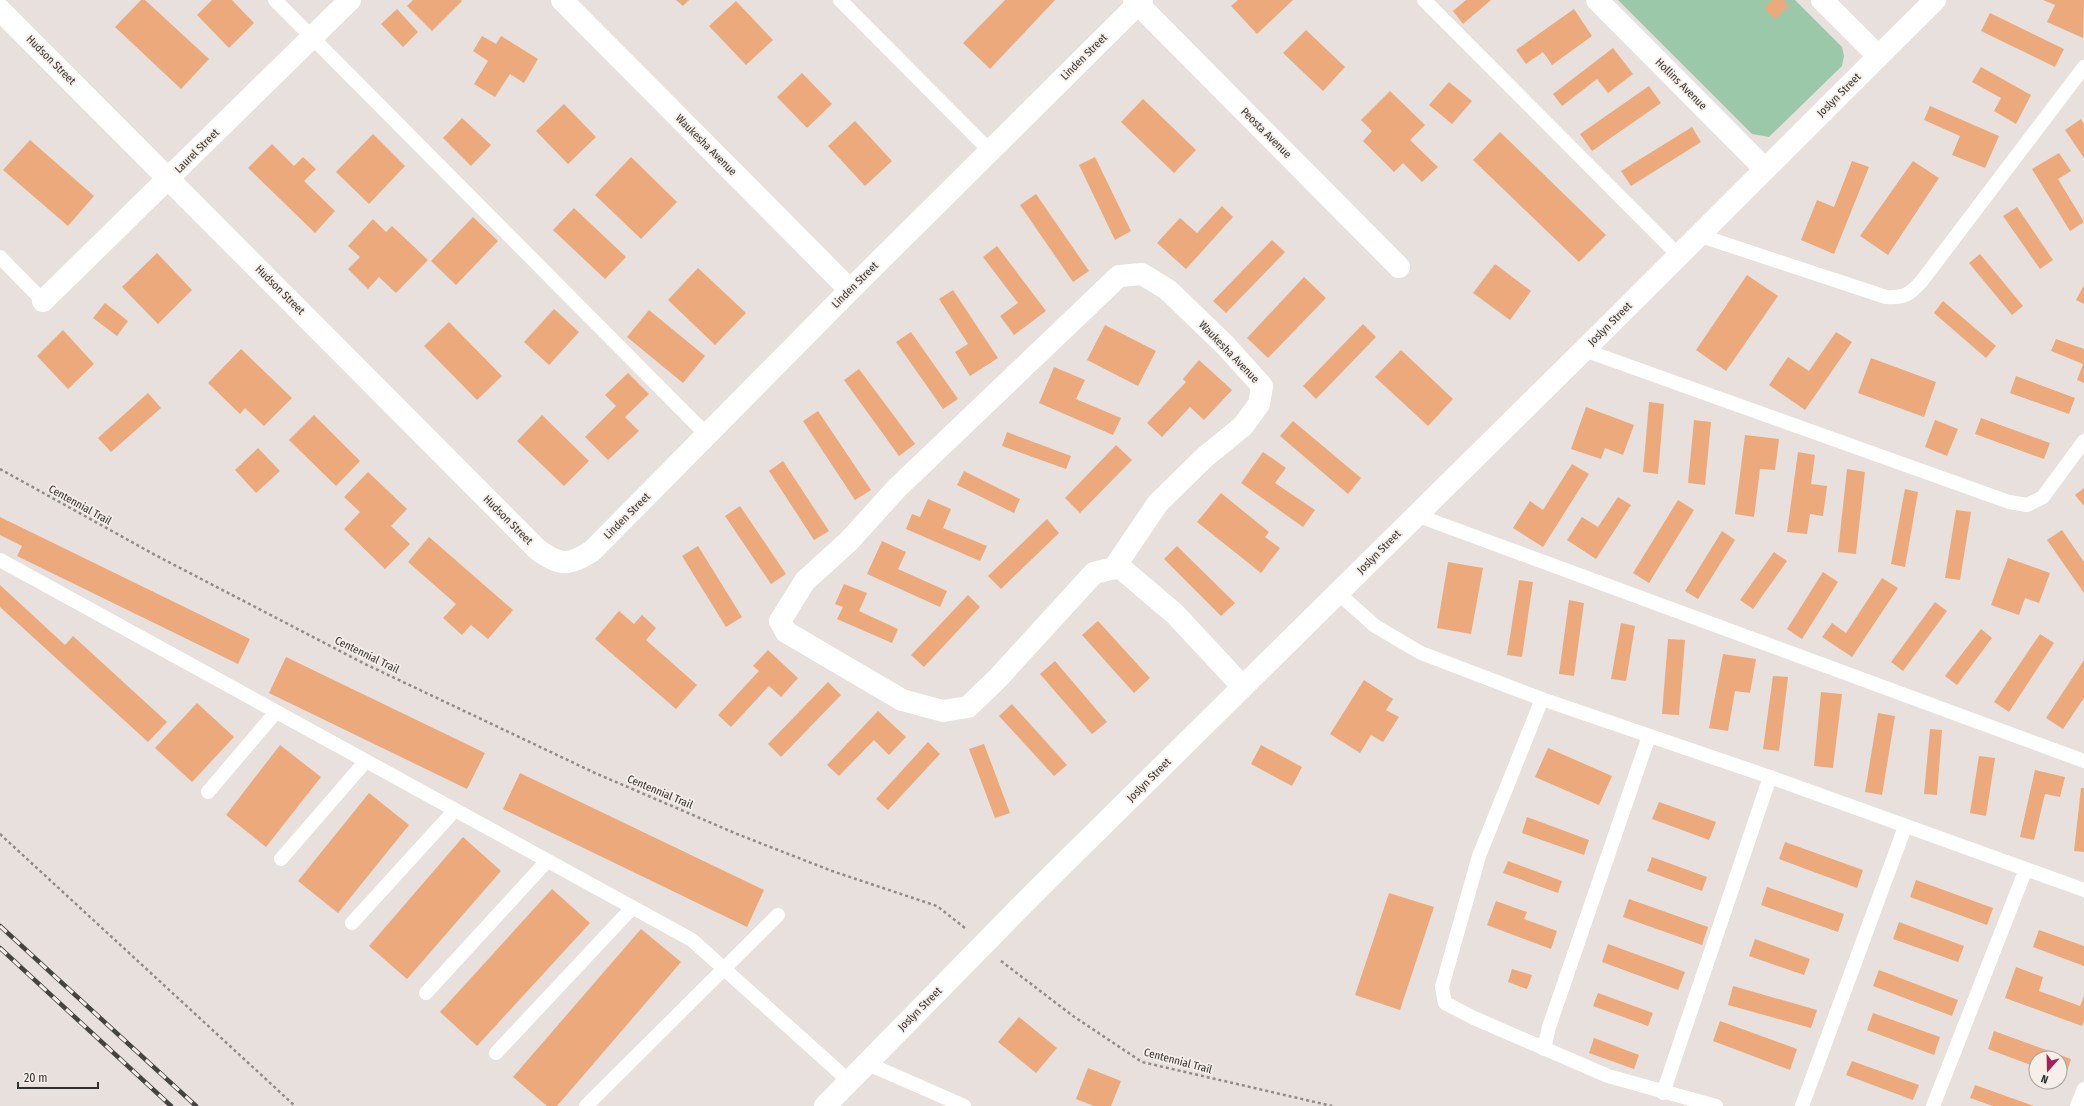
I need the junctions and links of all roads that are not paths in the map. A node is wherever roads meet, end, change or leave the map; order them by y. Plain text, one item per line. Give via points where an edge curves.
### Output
1 (275, 0) edge
2 (350, 0) edge
3 (562, 0) edge
4 (840, 0) edge
5 (1424, 0) edge
6 (1597, 0) edge
7 (1822, 0) edge
8 (1935, 0) edge
9 (1138, 1) edge
10 (0, 10) edge
11 (311, 38) junction
12 (1878, 56) junction
13 (2084, 67) edge
14 (990, 151) junction
15 (1765, 169) junction
16 (169, 178) junction
17 (1698, 235) junction
18 (1678, 255) junction
19 (0, 257) edge
20 (1399, 266) dead end
21 (850, 290) junction
22 (43, 301) joint
23 (1584, 350) junction
24 (707, 435) junction
25 (2084, 441) edge
26 (1416, 515) junction
27 (0, 560) edge
28 (564, 563) joint
29 (1114, 568) junction
30 (1338, 593) junction
31 (1244, 687) junction
32 (1542, 699) junction
33 (276, 712) junction
34 (1649, 736) junction
35 (366, 761) junction
36 (2084, 761) edge
37 (1770, 778) junction
38 (208, 792) dead end
39 (455, 810) junction
40 (1905, 827) junction
41 (281, 859) dead end
42 (547, 861) junction
43 (2026, 869) junction
44 (2084, 890) edge
45 (632, 908) junction
46 (778, 915) dead end
47 (352, 923) dead end
48 (723, 969) junction
49 (426, 993) dead end
50 (1544, 1049) junction
51 (496, 1053) dead end
52 (866, 1063) junction
53 (849, 1081) junction
54 (2084, 1089) edge
55 (1663, 1093) junction
56 (586, 1106) edge
57 (825, 1106) edge
58 (964, 1106) edge
59 (1716, 1106) edge
60 (1802, 1106) edge
61 (1933, 1106) edge
62 (2078, 1106) edge

1 - 11 lane
2 - 11 street, Laurel Street
3 - 21 street, Waukesha Avenue
4 - 14 lane
5 - 18 lane
6 - 15 street, Hollins Avenue
7 - 12 street
8 - 12 street, Joslyn Street
9 - 14 street, Linden Street
9 - 20 street, Peosta Avenue
10 - 16 street, Hudson Street
11 - 16 street, Laurel Street
11 - 24 lane
12 - 15 street, Joslyn Street
13 - 17 lane via 1921,282 1912,292 1899,298 1886,297
14 - 21 street, Linden Street
15 - 17 street, Joslyn Street
16 - 22 street, Laurel Street
16 - 28 street, Hudson Street via 538,550 550,559
17 - 18 street, Joslyn Street
18 - 23 street, Joslyn Street
19 - 22 lane
21 - 24 street, Linden Street
23 - 25 lane via 2009,502 2027,505 2043,497
23 - 26 street, Joslyn Street
24 - 28 street, Linden Street via 592,551 578,560
26 - 30 street, Joslyn Street
26 - 36 lane
27 - 33 lane
29 - 29 street, Waukesha Avenue via 1094,573 968,707 943,711 902,700 786,632 780,621 805,581 850,541 896,488 1119,276 1142,274 1168,290 1226,346 1262,386 1259,404 1243,426 1205,457 1158,503
29 - 31 street via 1122,569 1175,614
30 - 31 street, Joslyn Street
30 - 32 lane via 1375,626 1422,654
31 - 52 street, Joslyn Street via 1035,892
32 - 34 lane
32 - 50 lane via 1479,856 1442,987 1445,1003
33 - 35 lane
33 - 38 lane
34 - 37 lane
34 - 50 lane via 1549,1027
35 - 39 lane
35 - 41 lane
37 - 40 lane
37 - 55 lane
39 - 42 lane
39 - 47 lane
40 - 43 lane
40 - 60 lane
42 - 45 lane
42 - 49 lane
43 - 44 lane
43 - 61 lane
45 - 48 lane via 692,940
45 - 51 lane
46 - 48 lane
48 - 53 lane
48 - 56 lane
50 - 55 lane via 1608,1076
52 - 53 street, Joslyn Street
52 - 58 lane
53 - 57 street, Joslyn Street
54 - 62 lane
55 - 59 lane

